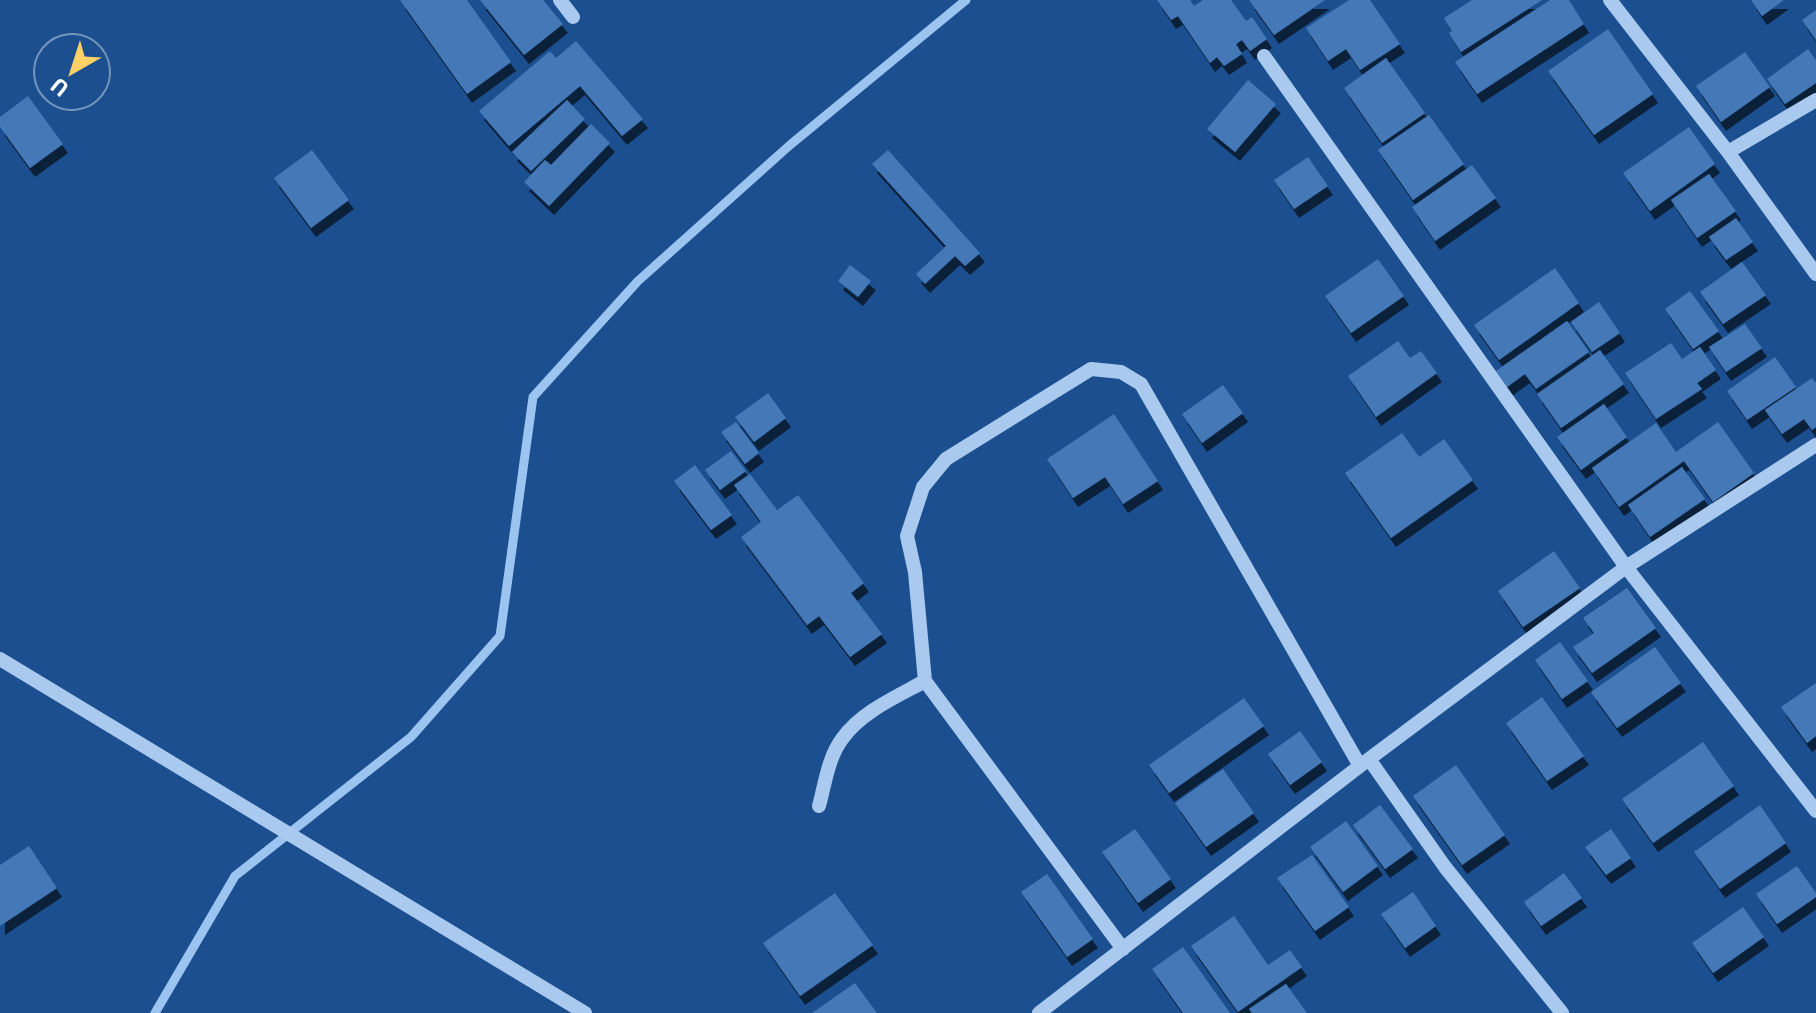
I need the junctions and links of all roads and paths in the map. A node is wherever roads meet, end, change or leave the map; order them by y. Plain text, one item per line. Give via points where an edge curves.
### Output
1 (560, 0) edge
2 (1610, 0) edge
3 (573, 17) dead end
4 (1264, 56) dead end
5 (1816, 100) edge
6 (1728, 152) junction
7 (1816, 274) edge
8 (1816, 445) edge
9 (1626, 567) junction
10 (0, 659) edge
11 (925, 681) junction
12 (1365, 762) junction
13 (819, 806) dead end
14 (1816, 811) edge
15 (1123, 949) junction
16 (585, 1013) edge
17 (1039, 1013) edge
18 (1562, 1013) edge

1 - 3 street
2 - 6 street
4 - 9 street
5 - 6 street
6 - 7 street
8 - 9 street
9 - 12 street
9 - 14 street
10 - 16 street
11 - 12 street via 907,536 923,487 946,459 1091,369 1121,372 1141,384
11 - 13 street via 862,717 841,740
11 - 15 street
12 - 15 street
12 - 18 street
15 - 17 street

